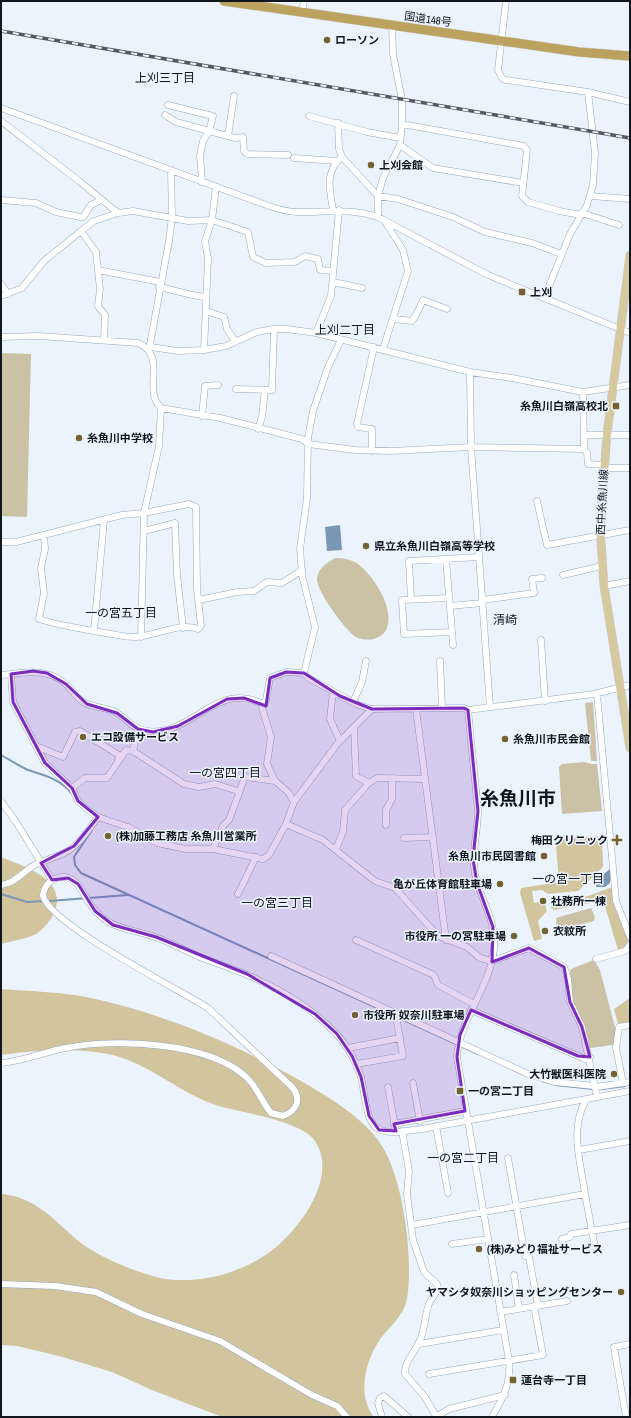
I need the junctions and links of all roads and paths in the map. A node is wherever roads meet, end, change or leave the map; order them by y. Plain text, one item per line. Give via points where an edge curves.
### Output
1 (224, 1) edge
2 (304, 1) edge
3 (506, 1) edge
4 (302, 12) junction
5 (392, 26) junction
6 (502, 41) junction
7 (630, 56) edge
8 (588, 92) junction
9 (234, 96) dead end
10 (630, 102) edge
11 (168, 105) dead end
12 (1, 108) edge
13 (165, 115) dead end
14 (309, 116) dead end
15 (1, 121) edge
16 (338, 123) junction
17 (402, 124) junction
18 (210, 131) junction
19 (228, 136) junction
20 (400, 142) junction
21 (339, 159) junction
22 (171, 170) junction
23 (202, 182) junction
24 (523, 183) junction
25 (216, 187) junction
26 (378, 196) junction
27 (590, 196) junction
28 (630, 199) edge
29 (1, 200) edge
30 (101, 200) junction
31 (336, 210) junction
32 (118, 213) junction
33 (581, 214) junction
34 (83, 217) junction
35 (172, 218) junction
36 (381, 218) junction
37 (212, 220) junction
38 (94, 221) junction
39 (619, 225) dead end
40 (81, 231) junction
41 (561, 254) junction
42 (630, 255) edge
43 (98, 270) junction
44 (334, 271) junction
45 (333, 282) junction
46 (1, 284) edge
47 (160, 284) junction
48 (362, 288) dead end
49 (4, 295) edge
50 (545, 296) junction
51 (205, 297) junction
52 (447, 308) dead end
53 (206, 311) junction
54 (394, 319) junction
55 (620, 328) junction
56 (274, 329) junction
57 (630, 332) edge
58 (316, 333) junction
59 (1, 337) edge
60 (104, 340) junction
61 (341, 340) junction
62 (235, 341) junction
63 (374, 347) junction
64 (150, 349) junction
65 (383, 349) junction
66 (204, 350) junction
67 (470, 372) junction
68 (218, 385) dead end
69 (630, 385) edge
70 (613, 388) junction
71 (236, 389) dead end
72 (265, 390) junction
73 (583, 392) junction
74 (161, 408) junction
75 (202, 416) junction
76 (258, 429) junction
77 (607, 434) junction
78 (584, 435) junction
79 (630, 435) edge
80 (308, 444) junction
81 (471, 447) junction
82 (584, 449) junction
83 (372, 451) junction
84 (604, 466) junction
85 (630, 469) edge
86 (537, 501) dead end
87 (144, 513) junction
88 (104, 520) junction
89 (630, 530) edge
90 (144, 531) junction
91 (44, 535) junction
92 (600, 535) junction
93 (1, 542) edge
94 (479, 557) junction
95 (446, 559) junction
96 (602, 566) junction
97 (302, 570) junction
98 (563, 575) dead end
99 (542, 578) dead end
100 (630, 581) edge
101 (604, 586) junction
102 (449, 598) junction
103 (411, 599) junction
104 (199, 600) junction
105 (482, 602) junction
106 (450, 606) junction
107 (183, 628) junction
108 (94, 631) junction
109 (452, 632) junction
110 (141, 637) junction
111 (541, 640) dead end
112 (453, 645) dead end
113 (366, 661) dead end
114 (440, 661) dead end
115 (304, 673) junction
116 (12, 674) junction
117 (1, 675) edge
118 (630, 686) edge
119 (620, 687) junction
120 (333, 692) junction
121 (597, 694) junction
122 (545, 701) junction
123 (353, 702) junction
124 (263, 704) junction
125 (490, 707) junction
126 (442, 708) junction
127 (372, 709) junction
128 (416, 709) junction
129 (468, 710) junction
130 (354, 728) junction
131 (138, 729) junction
132 (340, 741) junction
133 (36, 746) junction
134 (630, 748) edge
135 (133, 751) junction
136 (119, 761) junction
137 (392, 778) junction
138 (424, 780) junction
139 (275, 781) junction
140 (369, 783) junction
141 (72, 788) junction
142 (238, 791) junction
143 (1, 801) edge
144 (294, 802) junction
145 (98, 817) junction
146 (286, 824) junction
147 (386, 825) dead end
148 (433, 837) junction
149 (404, 838) dead end
150 (214, 849) junction
151 (336, 849) junction
152 (256, 858) junction
153 (42, 863) junction
154 (52, 880) junction
155 (1, 885) edge
156 (238, 894) dead end
157 (630, 937) edge
158 (356, 940) dead end
159 (446, 940) junction
160 (630, 945) edge
161 (271, 956) dead end
162 (596, 959) dead end
163 (492, 961) junction
164 (473, 1007) junction
165 (401, 1015) junction
166 (630, 1025) edge
167 (400, 1038) junction
168 (458, 1041) junction
169 (348, 1048) junction
170 (590, 1057) junction
171 (1, 1063) edge
172 (356, 1064) junction
173 (630, 1082) edge
174 (413, 1083) dead end
175 (622, 1083) junction
176 (596, 1086) junction
177 (388, 1087) dead end
178 (630, 1091) edge
179 (597, 1097) junction
180 (586, 1100) junction
181 (465, 1111) junction
182 (420, 1119) junction
183 (467, 1121) junction
184 (394, 1124) junction
185 (436, 1126) junction
186 (422, 1129) junction
187 (399, 1131) junction
188 (630, 1141) edge
189 (579, 1150) junction
190 (508, 1158) dead end
191 (448, 1193) dead end
192 (585, 1194) junction
193 (516, 1206) junction
194 (483, 1212) junction
195 (630, 1224) edge
196 (412, 1226) junction
197 (592, 1231) junction
198 (488, 1238) junction
199 (562, 1239) dead end
200 (594, 1242) dead end
201 (452, 1244) dead end
202 (514, 1275) dead end
203 (1, 1284) edge
204 (566, 1301) dead end
205 (536, 1306) junction
206 (519, 1309) junction
207 (500, 1312) junction
208 (503, 1330) junction
209 (419, 1344) junction
210 (630, 1344) edge
211 (509, 1362) junction
212 (428, 1374) dead end
213 (505, 1395) junction
214 (436, 1416) edge
215 (493, 1416) edge
216 (347, 1417) edge
217 (382, 1417) edge
218 (408, 1417) edge
219 (626, 1417) edge

1 - 4 highway, 国道148号
2 - 4 street
3 - 6 street
4 - 5 highway, 国道148号
5 - 6 highway, 国道148号
5 - 17 street via 393,54 402,100
6 - 7 highway, 国道148号
6 - 8 street via 498,70 502,78
8 - 10 street
8 - 27 street via 595,153
9 - 19 street
11 - 18 street via 213,116
12 - 22 street
13 - 18 street via 176,122
14 - 16 street
15 - 30 street
16 - 20 street
16 - 21 street
17 - 20 street
17 - 24 street via 524,146 527,150
18 - 19 street
18 - 23 street via 203,141 200,156
19 - 21 street via 243,137 244,151 247,154
20 - 24 street via 433,168
20 - 26 street via 382,178
21 - 26 street
21 - 31 street via 330,174 329,182
22 - 23 street
22 - 35 street
23 - 25 street
24 - 33 street via 522,196 528,202 559,212
25 - 31 street via 286,211
25 - 37 street
26 - 36 street
26 - 41 street via 398,199 453,217 485,232 532,243
27 - 28 street
27 - 33 street
29 - 34 street via 36,202 56,212
30 - 32 street
30 - 34 street via 91,205
31 - 36 street via 360,211
31 - 44 street
32 - 35 street via 133,211
32 - 38 street
33 - 39 street
33 - 41 street
34 - 38 street
35 - 37 street via 188,221
35 - 47 street
36 - 50 street via 481,271
36 - 54 street via 403,250 408,270
37 - 44 street via 248,232 253,257 266,263 295,262 305,256 318,259 320,270
37 - 51 street via 205,241 208,258
38 - 40 street
40 - 43 street via 96,252
40 - 49 street via 44,261 22,288
41 - 50 street
42 - 55 main road, 西中糸魚川線
43 - 47 street
43 - 60 street via 98,306 104,315
44 - 45 street
45 - 48 street
45 - 58 street via 331,296
46 - 49 street
47 - 51 street via 193,296
47 - 64 street
50 - 55 street
51 - 53 street
52 - 54 street via 422,300 412,321
53 - 62 street via 224,317 227,329
53 - 66 street
54 - 65 street
55 - 57 street
55 - 70 main road, 西中糸魚川線
56 - 58 street
56 - 62 street via 257,332
56 - 72 street via 272,390
58 - 61 street
59 - 60 street via 39,336
60 - 64 street via 138,343
61 - 63 street
61 - 80 street via 328,367 313,411
62 - 66 street via 226,346
63 - 65 street
63 - 83 street via 357,424 358,427 372,429
64 - 66 street
64 - 74 street via 153,358 155,403
65 - 67 street
67 - 73 street
67 - 81 street
68 - 75 street via 205,386
69 - 70 street
70 - 73 street
70 - 77 main road, 西中糸魚川線
71 - 72 street
72 - 76 street
73 - 78 street
74 - 75 street
74 - 87 street via 159,446
75 - 76 street via 220,418
76 - 80 street via 302,439
77 - 78 street
77 - 79 street
77 - 84 main road, 西中糸魚川線
78 - 82 street
80 - 83 street
80 - 97 street via 307,498 300,539
81 - 82 street
81 - 83 street
81 - 94 street
82 - 84 street via 588,464
84 - 85 street
84 - 92 main road, 西中糸魚川線
86 - 92 street via 547,545
87 - 88 street
87 - 90 street
87 - 104 street via 189,504 196,507
88 - 91 street
88 - 108 street
89 - 92 street
90 - 107 street via 175,523
90 - 110 street
91 - 93 street via 16,542
91 - 108 street via 45,549 41,568 44,593 39,619 56,625
92 - 96 main road, 西中糸魚川線
94 - 95 street
94 - 105 street
95 - 102 street
95 - 103 street via 409,561
96 - 98 street
96 - 101 main road, 西中糸魚川線
97 - 104 street via 282,583 267,582 254,591
97 - 115 street via 315,627
99 - 105 street via 532,579 534,593
100 - 101 street
101 - 119 main road, 西中糸魚川線
102 - 103 street
102 - 106 street
103 - 109 street via 402,600 404,634
104 - 107 street via 202,626 198,629 192,626
105 - 106 street
105 - 125 street
106 - 109 street
107 - 110 street
108 - 110 street
109 - 112 street
111 - 122 street
113 - 123 street via 362,682
114 - 126 street
115 - 120 street
115 - 124 street via 286,672 270,678
116 - 117 street
116 - 131 street via 33,671 47,673 58,678 82,702 117,713
116 - 133 street via 13,702
118 - 119 street
119 - 121 street
119 - 134 main road, 西中糸魚川線
120 - 123 street
120 - 132 street via 330,719
121 - 122 street
121 - 157 street via 616,901
122 - 125 street
123 - 127 street
124 - 131 street via 244,698 227,699 178,726 153,732
124 - 139 street via 271,737 268,764
125 - 129 street
126 - 128 street
126 - 129 street
127 - 128 street
127 - 130 street
128 - 138 street
129 - 163 street via 478,810 473,859 477,883 493,927
130 - 132 street
130 - 140 street via 356,776
131 - 135 street
132 - 144 street
133 - 136 street via 63,757 75,732 80,731 119,755
133 - 141 street via 45,763
135 - 136 street via 126,750
135 - 142 street via 184,784 199,787 215,784
136 - 141 street via 107,778 85,778
137 - 138 street
137 - 140 street via 377,778
137 - 147 street via 392,799 386,810
138 - 148 street
139 - 142 street via 245,777
139 - 144 street via 288,792
140 - 151 street via 345,810 343,832
141 - 145 street via 78,801
142 - 150 street via 229,820 223,826
143 - 153 street
144 - 146 street
145 - 150 street via 128,827 157,843 186,849
145 - 153 street via 74,846
146 - 151 street
146 - 152 street via 269,855 263,859
148 - 149 street
148 - 159 street
150 - 152 street
151 - 159 street via 375,881 395,888 438,936
152 - 156 street
153 - 154 street
153 - 155 street via 33,866 8,884
154 - 169 street via 62,877 73,880 95,910 118,927 156,937 204,959 248,974 281,991 328,1024
154 - 171 street via 44,891 48,906 71,925 147,974 208,1008 292,1087 296,1092 297,1105 283,1116 271,1113 252,1083 230,1065 216,1058 168,1048 128,1043 92,1044
158 - 164 street via 434,975 438,985
159 - 163 street via 461,944 480,958
160 - 162 street via 625,951
161 - 165 street
163 - 164 street
163 - 170 street via 529,948 564,967 570,1002 582,1027
164 - 168 street
164 - 170 street via 578,1056
165 - 167 street via 397,1022
165 - 168 street
166 - 175 street via 619,1027 616,1048
167 - 169 street
167 - 172 street via 403,1056
168 - 176 street via 528,1074 568,1084
168 - 181 street via 457,1057
169 - 172 street
170 - 176 street
172 - 187 street via 371,1121 379,1130
173 - 175 street
174 - 182 street
175 - 176 street
176 - 179 street
177 - 184 street
178 - 179 street
179 - 180 street
180 - 183 street
180 - 189 street via 577,1121
181 - 182 street
181 - 183 street
182 - 184 street
182 - 186 street
183 - 185 street
183 - 194 street
184 - 187 street
185 - 186 street
185 - 191 street
186 - 187 street
187 - 196 street via 409,1171 407,1194
188 - 189 street
189 - 192 street
190 - 193 street
192 - 193 street
192 - 197 street
193 - 194 street
193 - 205 street
194 - 196 street
194 - 198 street
195 - 197 street
196 - 209 street via 417,1254 424,1272 438,1288 428,1305 425,1327
197 - 199 street via 571,1234 570,1237
197 - 200 street
198 - 201 street
198 - 207 street
202 - 206 street
203 - 216 street via 55,1286 96,1292 142,1314 220,1341 312,1395 337,1406
204 - 205 street
205 - 206 street
205 - 211 street via 542,1355
206 - 207 street
207 - 208 street
208 - 209 street
208 - 211 street
209 - 214 street via 405,1364 405,1374 425,1397
210 - 219 street via 614,1347
211 - 212 street
211 - 213 street via 510,1380
213 - 214 street via 449,1409
213 - 215 street
217 - 218 street via 378,1403 384,1396

